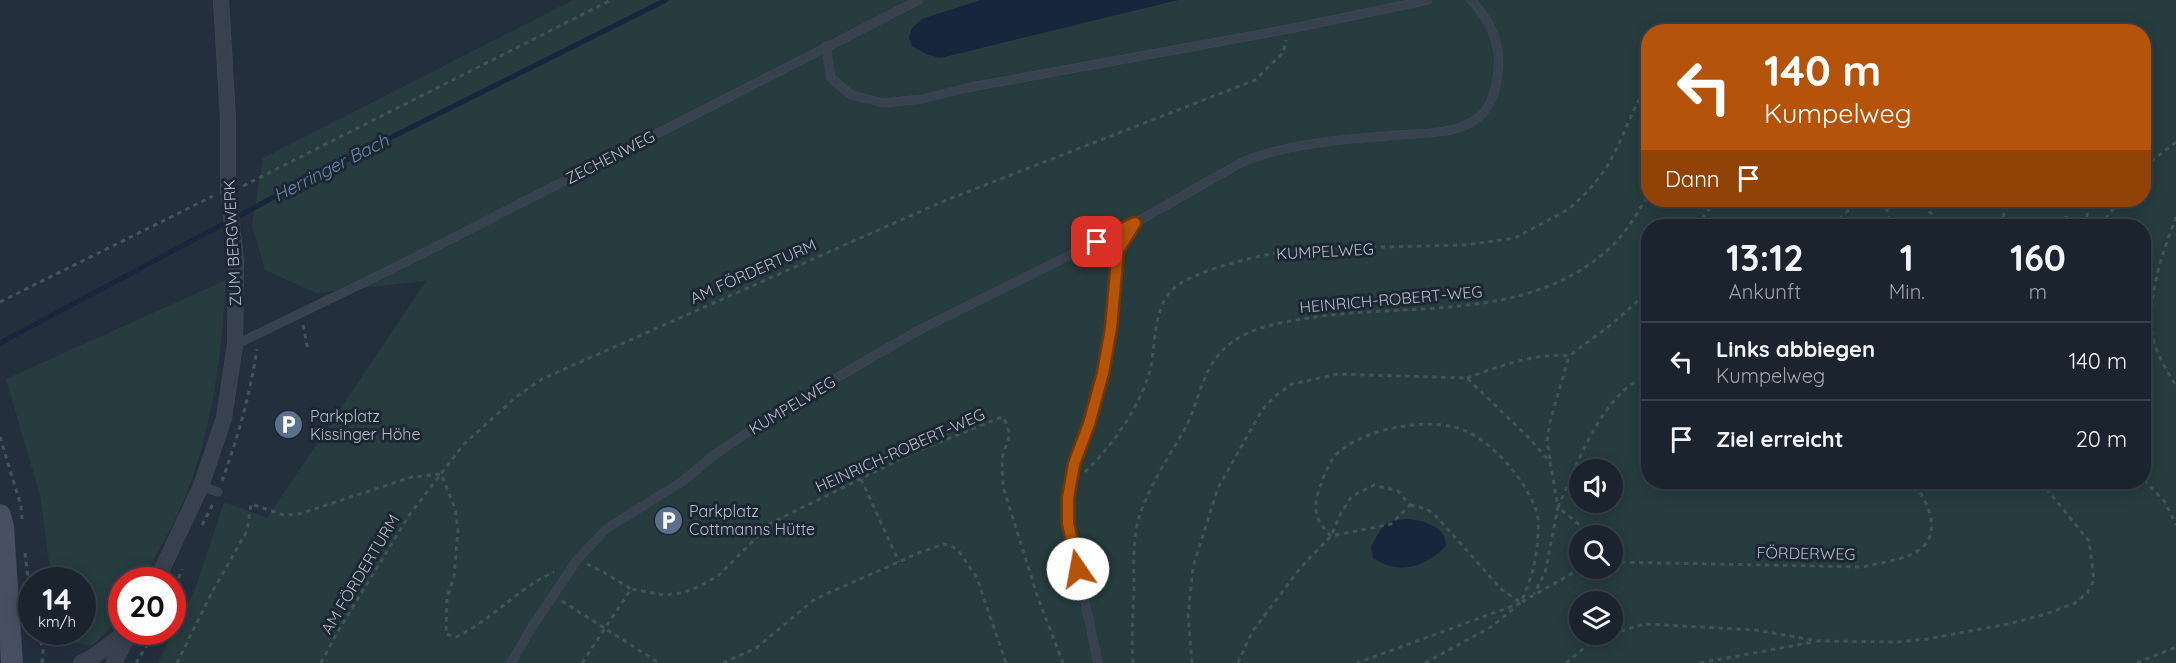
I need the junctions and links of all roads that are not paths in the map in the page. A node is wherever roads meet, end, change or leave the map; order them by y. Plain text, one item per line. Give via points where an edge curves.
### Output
1 (221, 0) edge
2 (919, 0) edge
3 (1428, 0) edge
4 (1471, 0) edge
5 (826, 46) junction
6 (1135, 223) junction
7 (235, 345) junction
8 (201, 486) junction
9 (218, 492) dead end
10 (0, 515) edge
11 (163, 567) edge
12 (108, 644) edge
13 (123, 645) edge
14 (12, 663) edge
15 (81, 663) edge
16 (114, 663) edge
17 (511, 663) edge
18 (1098, 663) edge

1 - 7 street, ZUM BERGWERK via 228,191 236,259
2 - 5 lane, ZECHENWEG
3 - 5 lane via 922,99 884,103 851,95 831,78
4 - 6 lane, KUMPELWEG via 1492,30 1499,61 1491,104 1466,126 1338,140 1248,159
5 - 7 lane, ZECHENWEG
6 - 17 lane, KUMPELWEG via 917,331 778,412 683,481 606,529 577,560
6 - 18 lane via 1118,250 1103,373 1074,464 1068,498 1068,523
7 - 8 street, ZUM BERGWERK via 225,418
8 - 9 lane
8 - 11 street, ZUM BERGWERK
10 - 14 main road
12 - 15 street
13 - 16 street

